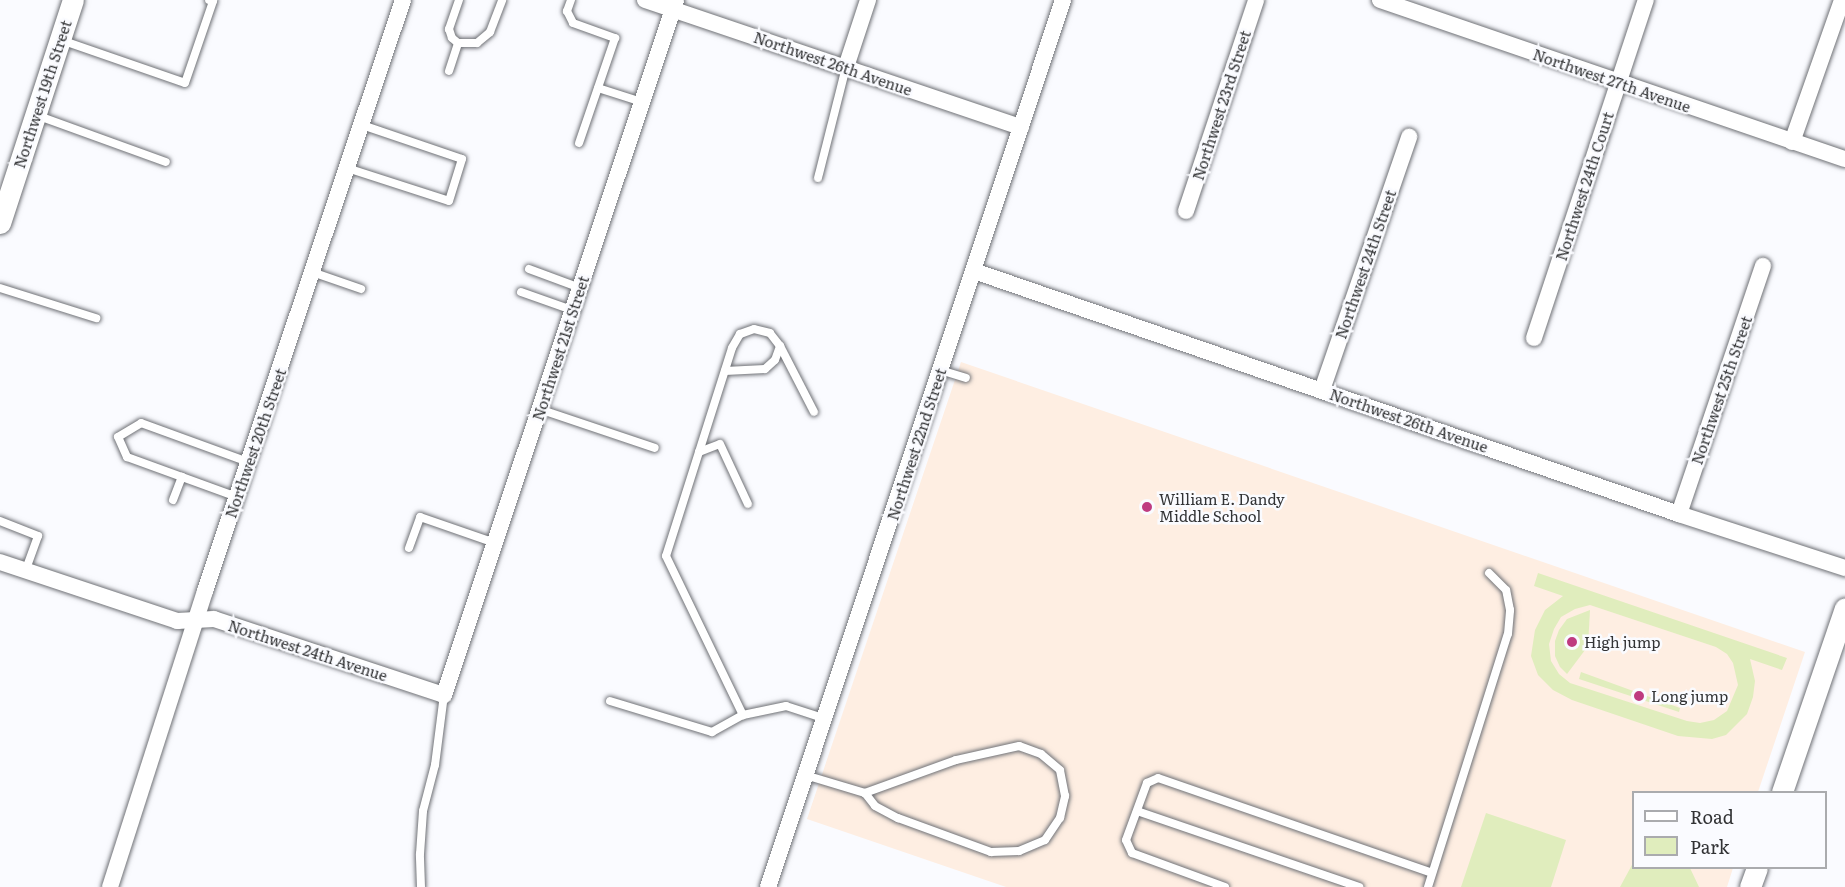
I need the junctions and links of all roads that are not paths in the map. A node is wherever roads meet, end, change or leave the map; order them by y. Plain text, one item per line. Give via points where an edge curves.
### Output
1 (74, 0) edge
2 (209, 0) edge
3 (403, 0) edge
4 (459, 0) edge
5 (502, 0) edge
6 (571, 0) edge
7 (645, 0) edge
8 (868, 0) edge
9 (1063, 0) edge
10 (1256, 0) edge
11 (1380, 0) edge
12 (1646, 0) edge
13 (1842, 0) edge
14 (674, 5) edge
15 (60, 39) junction
16 (458, 43) junction
17 (846, 67) junction
18 (448, 71) dead end
19 (1618, 83) junction
20 (598, 88) junction
21 (642, 102) junction
22 (35, 115) junction
23 (362, 125) junction
24 (1021, 127) junction
25 (1409, 137) dead end
26 (1792, 142) junction
27 (579, 143) dead end
28 (1845, 159) edge
29 (166, 162) dead end
30 (347, 168) junction
31 (818, 178) dead end
32 (1186, 211) dead end
33 (0, 220) edge
34 (1763, 266) dead end
35 (530, 269) dead end
36 (974, 270) junction
37 (312, 272) junction
38 (0, 288) edge
39 (580, 288) junction
40 (361, 289) dead end
41 (521, 292) dead end
42 (572, 310) junction
43 (96, 318) dead end
44 (1534, 338) dead end
45 (780, 346) junction
46 (940, 370) junction
47 (724, 371) junction
48 (966, 378) dead end
49 (1322, 390) junction
50 (540, 409) junction
51 (814, 412) dead end
52 (655, 448) dead end
53 (699, 452) junction
54 (248, 462) junction
55 (182, 477) junction
56 (237, 497) junction
57 (173, 500) dead end
58 (748, 504) dead end
59 (1679, 514) junction
60 (0, 521) edge
61 (495, 543) junction
62 (409, 548) dead end
63 (0, 562) edge
64 (1845, 568) edge
65 (26, 571) junction
66 (1489, 573) dead end
67 (1845, 608) edge
68 (195, 621) junction
69 (444, 695) junction
70 (610, 701) dead end
71 (744, 715) junction
72 (824, 718) junction
73 (805, 775) junction
74 (1782, 791) edge
75 (865, 793) junction
76 (1137, 811) junction
77 (1756, 869) edge
78 (1432, 873) junction
79 (110, 887) edge
80 (421, 887) edge
81 (768, 887) edge
82 (1225, 887) edge
83 (1359, 887) edge
84 (1428, 887) edge
85 (1750, 887) edge

1 - 15 street, Northwest 19th Street
2 - 15 lane via 213,1 185,83
3 - 23 street, Northwest 20th Street
4 - 16 lane via 448,29
5 - 16 lane via 490,32 477,43
6 - 20 lane via 567,11 573,23 615,38
7 - 14 street, Northwest 26th Avenue
8 - 17 street
9 - 24 street, Northwest 22nd Street
10 - 32 street, Northwest 23rd Street
11 - 19 street, Northwest 27th Avenue
12 - 19 street, Northwest 24th Court
13 - 26 street
14 - 17 street, Northwest 26th Avenue
14 - 21 street, Northwest 21st Street
15 - 22 street, Northwest 19th Street
16 - 18 lane
17 - 24 street, Northwest 26th Avenue
17 - 31 lane
19 - 26 street, Northwest 27th Avenue
19 - 44 street, Northwest 24th Court
20 - 21 lane
20 - 27 lane
21 - 39 street, Northwest 21st Street
22 - 29 lane
22 - 33 street, Northwest 19th Street
23 - 30 street, Northwest 20th Street
23 - 30 lane via 462,159 449,201
24 - 36 street, Northwest 22nd Street
25 - 49 street, Northwest 24th Street
26 - 28 street, Northwest 27th Avenue
30 - 37 street, Northwest 20th Street
34 - 59 street, Northwest 25th Street
35 - 39 lane
36 - 46 street, Northwest 22nd Street
36 - 49 street, Northwest 26th Avenue
37 - 40 lane
37 - 54 street, Northwest 20th Street
38 - 43 lane
39 - 42 street, Northwest 21st Street
41 - 42 lane
42 - 50 street, Northwest 21st Street
45 - 47 lane via 775,360 765,369
45 - 47 lane via 770,333 754,329 740,334
45 - 51 lane
46 - 48 lane
46 - 72 street, Northwest 22nd Street
47 - 53 lane
49 - 59 street, Northwest 26th Avenue
50 - 52 lane
50 - 61 street, Northwest 21st Street
53 - 58 lane via 720,444
53 - 71 lane via 666,556
54 - 55 lane via 141,423 118,437 127,457
54 - 56 street, Northwest 20th Street
55 - 56 lane
55 - 57 lane
56 - 68 street, Northwest 20th Street
59 - 64 street, Northwest 26th Avenue
60 - 65 lane via 38,536
61 - 62 lane via 420,518
61 - 69 street, Northwest 21st Street
63 - 65 street, Northwest 24th Avenue
65 - 68 street, Northwest 24th Avenue via 177,621
66 - 78 lane via 1506,590 1510,610 1508,634
67 - 74 street
68 - 69 street, Northwest 24th Avenue via 214,619
68 - 79 street, Northwest 20th Street
69 - 80 lane via 435,765 423,811
70 - 71 lane via 712,732
71 - 72 lane via 786,706
72 - 73 street, Northwest 22nd Street
73 - 75 lane
73 - 81 street, Northwest 22nd Street
75 - 75 lane via 875,806 898,818 991,852 1019,851 1045,840 1060,818 1065,796 1060,771 1041,754 1019,746 956,760
76 - 78 lane via 1147,783 1158,778
76 - 82 lane via 1126,840 1132,853
76 - 83 lane
77 - 85 street
78 - 84 lane

